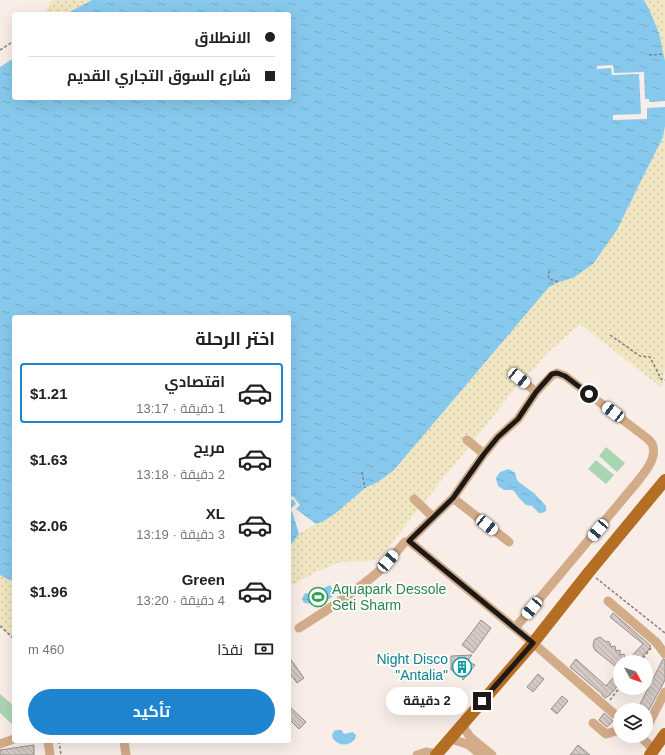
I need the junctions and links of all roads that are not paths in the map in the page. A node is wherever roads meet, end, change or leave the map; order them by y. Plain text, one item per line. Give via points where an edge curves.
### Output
1 (519, 378) dead end
2 (536, 392) junction
3 (468, 440) dead end
4 (484, 454) junction
5 (665, 480) edge
6 (453, 498) junction
7 (414, 499) dead end
8 (434, 516) junction
9 (409, 541) junction
10 (509, 542) dead end
11 (608, 601) dead end
12 (299, 628) dead end
13 (515, 628) junction
14 (533, 643) junction
15 (665, 654) edge
16 (665, 692) edge
17 (613, 713) edge
18 (653, 715) edge
19 (593, 723) dead end
20 (462, 725) junction
21 (613, 732) edge
22 (665, 734) edge
23 (450, 739) junction
24 (12, 740) edge
25 (48, 743) edge
26 (124, 743) edge
27 (646, 743) edge
28 (0, 744) edge
29 (652, 752) edge
30 (436, 754) edge
31 (50, 755) edge
32 (126, 755) edge
33 (417, 755) edge
34 (481, 755) edge
35 (492, 755) edge

1 - 2 street
2 - 4 street via 518,419
2 - 13 street via 552,374 565,376 648,439 654,451 647,470
3 - 4 street
4 - 6 street
5 - 14 main road
6 - 8 street
6 - 10 street
7 - 8 street
8 - 9 street
9 - 12 street via 404,542 379,571 364,583
9 - 13 street
11 - 15 street via 656,642
13 - 14 street
14 - 17 street
14 - 20 main road
16 - 18 street
19 - 21 street via 606,734
20 - 23 main road
20 - 35 street via 470,737
22 - 29 main road
23 - 30 main road
23 - 34 street via 469,745
24 - 28 street
25 - 31 street
26 - 32 street
27 - 29 street
30 - 33 street via 426,752

